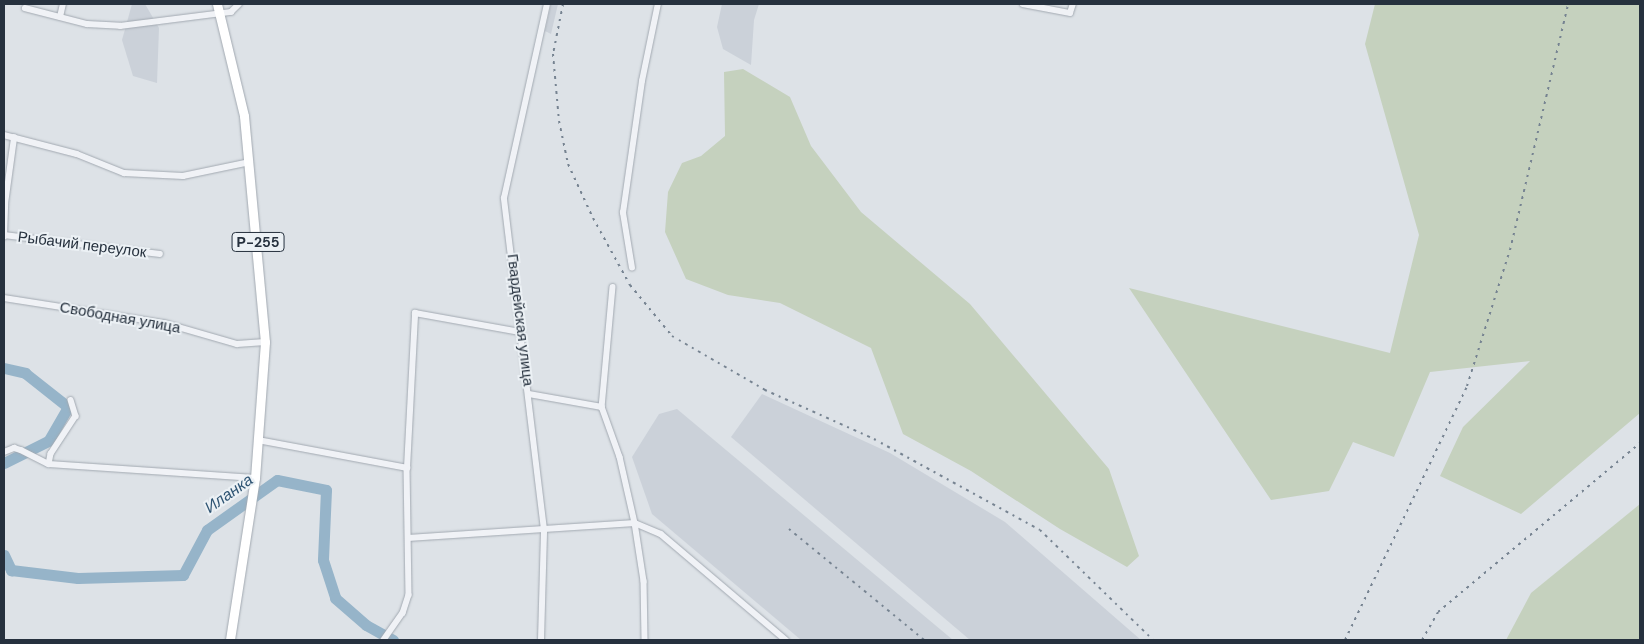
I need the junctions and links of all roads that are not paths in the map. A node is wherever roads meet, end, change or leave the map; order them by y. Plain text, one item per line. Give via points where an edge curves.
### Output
1 (63, 4) edge
2 (217, 4) edge
3 (239, 4) edge
4 (547, 4) edge
5 (658, 4) edge
6 (1022, 4) edge
7 (1073, 4) edge
8 (1039, 5) edge
9 (25, 8) dead end
10 (220, 14) junction
11 (60, 17) junction
12 (4, 136) edge
13 (14, 138) junction
14 (250, 162) junction
15 (4, 204) edge
16 (4, 237) edge
17 (160, 254) dead end
18 (632, 268) dead end
19 (614, 287) dead end
20 (4, 298) edge
21 (521, 332) junction
22 (266, 342) junction
23 (529, 394) junction
24 (71, 400) dead end
25 (602, 407) junction
26 (258, 440) junction
27 (4, 452) edge
28 (48, 464) junction
29 (407, 468) junction
30 (254, 481) junction
31 (635, 523) junction
32 (544, 530) junction
33 (408, 538) junction
34 (230, 640) edge
35 (384, 640) edge
36 (541, 640) edge
37 (644, 640) edge
38 (786, 640) edge

1 - 11 street
2 - 10 main road, Р-255
3 - 10 street via 231,12
4 - 21 street, Гвардейская улица via 504,198
5 - 18 street via 642,81 623,213
6 - 8 street
7 - 8 street via 1070,13
9 - 11 street
10 - 11 street via 120,26 87,24
10 - 14 main road, Р-255 via 244,116
12 - 13 street
13 - 14 street via 77,154 124,173 183,176
13 - 15 street
14 - 22 main road, Р-255
15 - 16 street
16 - 17 street, Рыбачий переулок
19 - 25 street
20 - 22 street, Свободная улица via 164,323 237,344
21 - 23 street, Гвардейская улица
21 - 29 street via 415,313
22 - 26 main road, Р-255
23 - 25 street
23 - 32 street, Гвардейская улица via 534,463
24 - 28 street via 76,416
25 - 31 street via 620,457
26 - 29 street
26 - 30 main road, Р-255
27 - 28 street via 14,448
28 - 30 street
29 - 33 street
30 - 34 main road, Р-255
31 - 32 street
31 - 37 street via 644,581
31 - 38 street via 660,534
32 - 33 street
32 - 36 street, Гвардейская улица
33 - 35 street via 409,595 393,629

